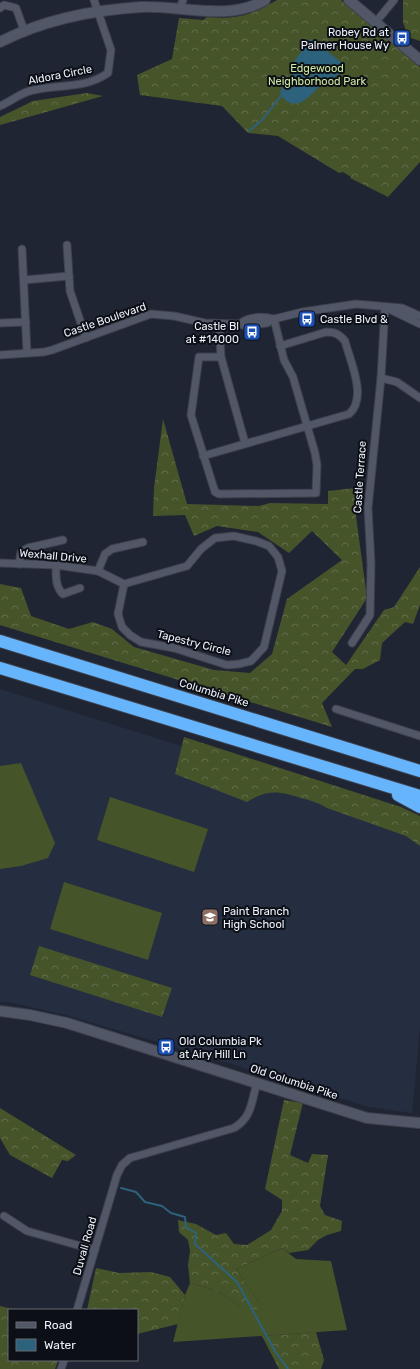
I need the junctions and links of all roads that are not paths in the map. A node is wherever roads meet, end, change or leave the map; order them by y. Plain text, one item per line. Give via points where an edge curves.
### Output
1 (94, 0) edge
2 (349, 0) edge
3 (394, 0) edge
4 (261, 1) edge
5 (181, 4) edge
6 (0, 8) edge
7 (97, 11) junction
8 (375, 23) junction
9 (24, 30) junction
10 (0, 42) edge
11 (420, 60) edge
12 (0, 106) edge
13 (67, 245) dead end
14 (22, 249) dead end
15 (69, 276) junction
16 (24, 280) junction
17 (385, 307) junction
18 (420, 316) edge
19 (274, 319) junction
20 (26, 322) junction
21 (0, 323) edge
22 (219, 324) junction
23 (420, 324) edge
24 (86, 338) junction
25 (280, 346) junction
26 (27, 353) junction
27 (0, 354) edge
28 (221, 357) junction
29 (381, 378) junction
30 (420, 398) edge
31 (307, 425) junction
32 (246, 443) junction
33 (203, 456) junction
34 (63, 540) dead end
35 (142, 542) dead end
36 (0, 563) edge
37 (20, 564) junction
38 (56, 565) junction
39 (98, 571) junction
40 (124, 584) junction
41 (80, 588) dead end
42 (0, 641) edge
43 (352, 643) dead end
44 (0, 668) edge
45 (336, 709) dead end
46 (420, 736) edge
47 (315, 738) junction
48 (420, 762) edge
49 (420, 771) edge
50 (372, 781) junction
51 (420, 796) edge
52 (420, 807) edge
53 (0, 1012) edge
54 (256, 1083) junction
55 (420, 1123) edge
56 (4, 1216) dead end
57 (95, 1250) junction
58 (77, 1309) edge

1 - 7 street
2 - 8 main road
3 - 8 street
4 - 5 main road via 246,8 230,11
5 - 7 main road
6 - 9 street via 16,8
7 - 9 main road via 69,16
7 - 12 street, Aldora Circle via 111,50 108,73 96,81 83,84 32,90
8 - 11 main road
9 - 10 main road
13 - 15 street
14 - 16 street
15 - 16 street
15 - 24 street via 74,306
16 - 20 street
17 - 18 street, Castle Boulevard via 402,308
17 - 19 street, Castle Boulevard via 356,304 328,307
17 - 23 street, Castle Boulevard
17 - 29 street, Castle Terrace
19 - 22 street, Castle Boulevard via 267,323 245,326
19 - 25 street
20 - 21 street
20 - 26 street
22 - 24 street, Castle Boulevard via 151,314
22 - 28 street
24 - 26 street, Castle Boulevard via 44,352
25 - 31 street via 293,376
25 - 31 street via 326,332 334,332 344,341 358,387 357,404 349,414
26 - 27 street, Castle Boulevard
28 - 32 street
28 - 33 street via 199,356 191,415
29 - 30 street via 397,382
29 - 43 street, Castle Terrace via 368,508 370,615
31 - 32 street
31 - 33 street via 317,465 316,493 219,494 212,486
32 - 33 street
34 - 37 street via 28,548 22,552
35 - 39 street via 112,549 105,554
36 - 37 street, Wexhall Drive
37 - 38 street, Wexhall Drive
38 - 39 street, Wexhall Drive
38 - 41 street via 55,577 60,592 63,594
39 - 40 street, Wexhall Drive
40 - 40 street, Tapestry Circle via 118,614 122,627 130,635 141,642 174,648 227,665 251,661 264,647 282,571 278,557 269,546 234,536 214,538 187,566
42 - 47 highway, Columbia Pike
44 - 50 highway
45 - 46 street
47 - 48 highway
47 - 49 highway, Columbia Pike
50 - 51 highway
50 - 52 highway
53 - 54 main road, Old Columbia Pike via 30,1015 67,1024
54 - 55 main road, Old Columbia Pike via 367,1118
54 - 57 street, Duvall Road via 248,1116 244,1122 218,1134 130,1158 122,1165
56 - 57 street via 27,1231
57 - 58 street, Duvall Road

